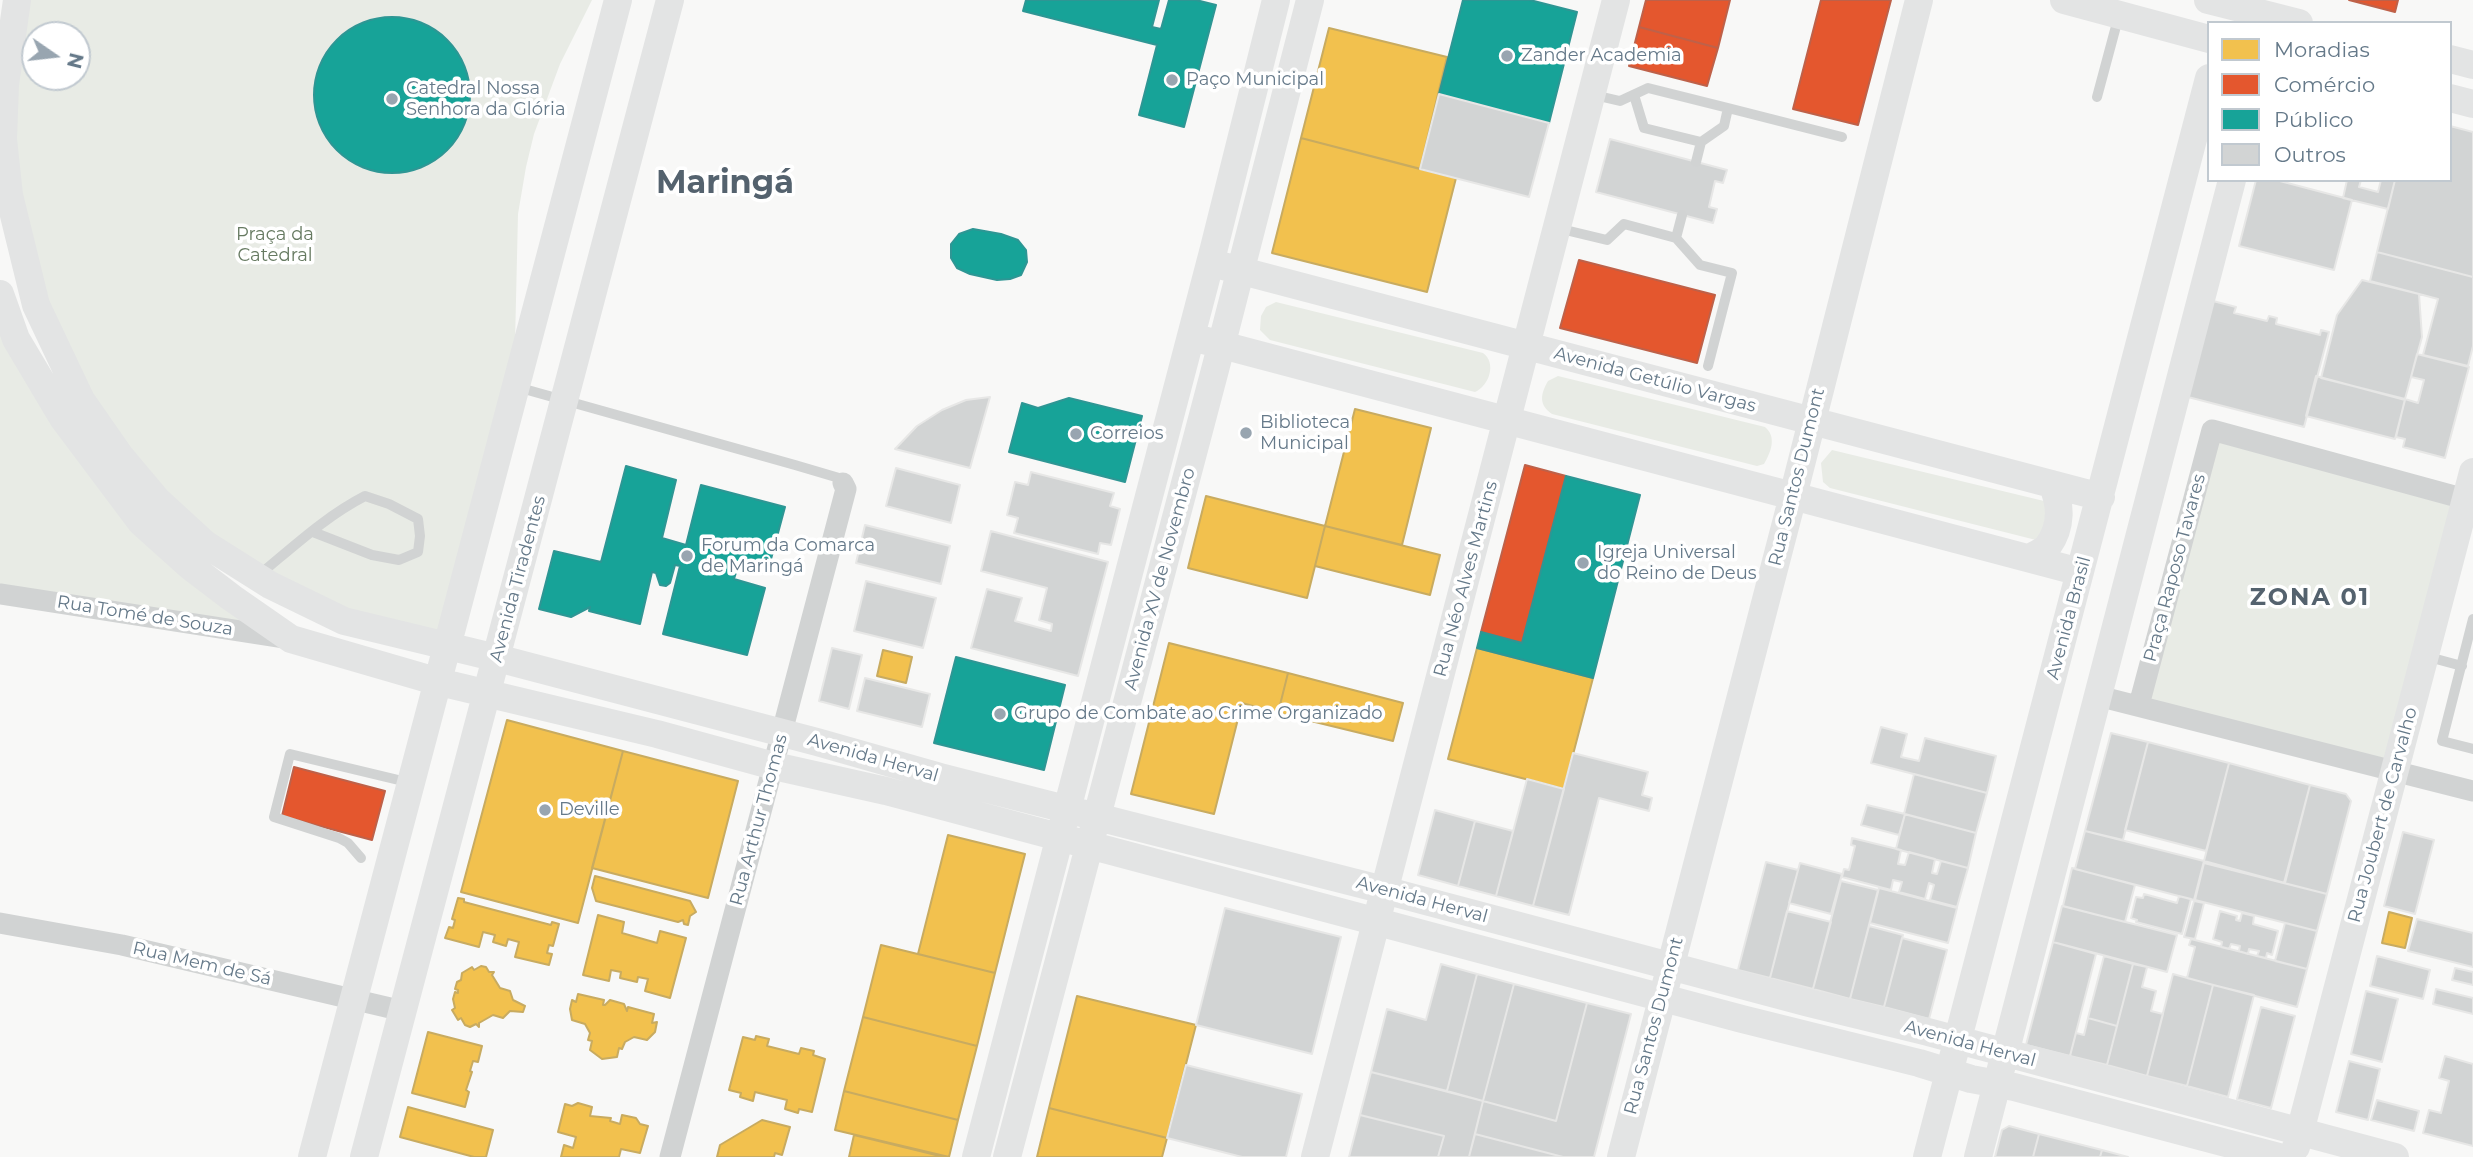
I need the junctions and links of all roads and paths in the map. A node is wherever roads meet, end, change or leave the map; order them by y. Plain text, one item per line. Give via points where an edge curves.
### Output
1 (618, 0) edge
2 (670, 0) edge
3 (1276, 0) edge
4 (1310, 0) edge
5 (1616, 0) edge
6 (1919, 0) edge
7 (2064, 0) edge
8 (17, 1) edge
9 (2222, 7) edge
10 (2108, 9) edge
11 (2281, 16) edge
12 (2207, 38) edge
13 (2452, 60) edge
14 (2473, 65) edge
15 (2473, 74) edge
16 (2452, 79) edge
17 (2207, 86) edge
18 (1591, 94) junction
19 (1634, 95) junction
20 (2097, 97) dead end
21 (2452, 99) edge
22 (2473, 104) edge
23 (1728, 108) junction
24 (1842, 137) dead end
25 (1701, 142) junction
26 (1696, 162) dead end
27 (2231, 182) edge
28 (3, 196) edge
29 (1682, 215) dead end
30 (1557, 229) junction
31 (1676, 237) junction
32 (1210, 262) junction
33 (1240, 271) junction
34 (0, 293) edge
35 (8, 335) edge
36 (1191, 337) junction
37 (1221, 344) junction
38 (1527, 347) junction
39 (1708, 366) dead end
40 (514, 386) junction
41 (565, 401) junction
42 (1507, 421) junction
43 (1812, 421) junction
44 (2473, 472) edge
45 (844, 483) joint
46 (2052, 484) junction
47 (1793, 496) junction
48 (2101, 497) junction
49 (2466, 514) edge
50 (313, 532) junction
51 (2029, 558) junction
52 (2080, 572) junction
53 (263, 581) junction
54 (0, 594) edge
55 (232, 598) junction
56 (2473, 619) edge
57 (291, 639) junction
58 (448, 647) junction
59 (2425, 656) junction
60 (497, 658) junction
61 (2462, 666) junction
62 (439, 682) junction
63 (614, 689) junction
64 (487, 692) junction
65 (2098, 696) junction
66 (2139, 705) junction
67 (783, 733) junction
68 (657, 734) junction
69 (2473, 750) edge
70 (774, 766) junction
71 (2395, 771) junction
72 (940, 777) junction
73 (411, 783) junction
74 (886, 791) junction
75 (2473, 791) edge
76 (1068, 809) junction
77 (1097, 817) junction
78 (1060, 839) junction
79 (1090, 846) junction
80 (1234, 852) junction
81 (361, 859) dead end
82 (1384, 890) junction
83 (1261, 891) junction
84 (1376, 922) junction
85 (0, 923) edge
86 (1542, 932) junction
87 (1486, 949) junction
88 (1670, 965) junction
89 (1661, 996) junction
90 (354, 999) junction
91 (1809, 1003) junction
92 (403, 1011) junction
93 (1958, 1041) junction
94 (1849, 1045) junction
95 (2004, 1053) junction
96 (1950, 1072) junction
97 (1996, 1084) junction
98 (2135, 1088) junction
99 (2177, 1130) junction
100 (2297, 1144) edge
101 (315, 1156) edge
102 (364, 1157) edge
103 (670, 1157) edge
104 (976, 1157) edge
105 (1007, 1157) edge
106 (1315, 1157) edge
107 (1620, 1157) edge
108 (1927, 1157) edge
109 (1978, 1157) edge
110 (2279, 1157) edge
111 (2395, 1157) edge

1 - 40 main road
2 - 41 main road, Avenida Tiradentes
3 - 32 main road, Avenida XV de Novembro
4 - 33 main road, Avenida XV de Novembro
5 - 18 main road, Rua Néo Alves Martins
6 - 43 main road, Rua Santos Dumont
7 - 10 main road
8 - 28 main road, Avenida Herval via 4,99
9 - 11 main road
10 - 12 main road
10 - 20 lane
13 - 14 main road
15 - 16 main road
17 - 48 main road, Avenida Brasil
18 - 19 lane via 1620,101
18 - 30 main road, Rua Néo Alves Martins
19 - 23 lane via 1648,88
19 - 25 lane via 1644,128
21 - 22 main road
23 - 24 lane
23 - 25 lane via 1724,126
25 - 26 lane
27 - 65 main road
28 - 53 main road, Avenida Herval via 36,305 81,400 157,500 205,544
29 - 31 lane
30 - 31 lane via 1607,240 1624,224
30 - 38 main road, Rua Néo Alves Martins
31 - 39 lane via 1700,265 1732,273
32 - 33 main road, Avenida Getúlio Vargas
32 - 36 main road, Avenida XV de Novembro
33 - 37 main road, Avenida XV de Novembro
33 - 38 main road, Avenida Getúlio Vargas
34 - 35 main road, Avenida Herval
35 - 55 main road, Avenida Herval via 141,522
36 - 37 main road
36 - 76 main road, Avenida XV de Novembro
37 - 42 main road
37 - 77 main road, Avenida XV de Novembro
38 - 42 main road, Rua Néo Alves Martins
38 - 43 main road, Avenida Getúlio Vargas
40 - 41 lane
40 - 58 main road
41 - 45 lane
41 - 60 main road, Avenida Tiradentes
42 - 47 main road
42 - 82 main road, Rua Néo Alves Martins
43 - 46 main road, Avenida Getúlio Vargas
43 - 47 main road, Rua Santos Dumont
44 - 49 main road, Rua Joubert de Carvalho
45 - 67 street, Rua Arthur Thomas
46 - 48 main road, Avenida Getúlio Vargas
46 - 51 main road via 2059,500 2059,524 2048,547
47 - 51 main road
47 - 88 main road, Rua Santos Dumont
48 - 52 main road, Avenida Brasil
49 - 59 main road, Rua Joubert de Carvalho
49 - 66 street, Praça Raposo Tavares via 2212,430
50 - 50 lane via 372,555 399,559 418,552 420,536 418,519 366,496
50 - 53 lane
51 - 52 main road
52 - 93 main road, Avenida Brasil
53 - 55 main road
53 - 58 main road, Avenida Herval via 344,621
54 - 57 street, Rua Tomé de Souza
55 - 57 main road, Avenida Herval
56 - 61 lane
57 - 62 main road, Avenida Herval
58 - 60 main road, Avenida Herval
58 - 62 main road
59 - 61 lane
59 - 71 main road, Rua Joubert de Carvalho
60 - 63 main road, Avenida Herval
60 - 64 main road, Avenida Tiradentes
61 - 69 lane via 2442,741
62 - 64 main road, Avenida Herval
62 - 73 main road
63 - 67 main road, Avenida Herval
63 - 68 main road
64 - 68 main road, Avenida Herval
64 - 92 main road, Avenida Tiradentes
65 - 66 street
65 - 95 main road
66 - 71 street
67 - 70 street, Rua Arthur Thomas
67 - 72 main road, Avenida Herval
68 - 70 main road, Avenida Herval
70 - 74 main road, Avenida Herval
70 - 103 street, Rua Arthur Thomas
71 - 75 street
71 - 100 main road, Rua Joubert de Carvalho
72 - 74 main road
72 - 76 main road, Avenida Herval
73 - 81 lane via 290,754 274,817 339,838
73 - 90 main road
74 - 78 main road, Avenida Herval
76 - 77 main road, Avenida Herval
76 - 78 main road, Avenida XV de Novembro
77 - 79 main road, Avenida XV de Novembro
77 - 80 main road, Avenida Herval
78 - 79 main road, Avenida Herval
78 - 104 main road, Avenida XV de Novembro
79 - 83 main road, Avenida Herval
79 - 105 main road, Avenida XV de Novembro
80 - 82 main road, Avenida Herval
80 - 83 main road
82 - 84 main road, Rua Néo Alves Martins
82 - 86 main road, Avenida Herval
83 - 84 main road, Avenida Herval
84 - 87 main road, Avenida Herval
84 - 106 main road, Rua Néo Alves Martins
85 - 90 street, Rua Mem de Sá
86 - 87 main road
86 - 88 main road, Avenida Herval
87 - 89 main road, Avenida Herval
88 - 89 main road, Rua Santos Dumont
88 - 91 main road, Avenida Herval
89 - 94 main road, Avenida Herval
89 - 107 main road, Rua Santos Dumont
90 - 92 street, Rua Mem de Sá
90 - 101 main road
91 - 93 main road, Avenida Herval
91 - 94 main road
92 - 102 main road, Avenida Tiradentes
93 - 95 main road, Avenida Herval
93 - 96 main road, Avenida Brasil
94 - 96 main road, Avenida Herval
95 - 97 main road
95 - 98 main road, Avenida Herval
96 - 97 main road, Avenida Herval
96 - 108 main road, Avenida Brasil
97 - 99 main road, Avenida Herval
97 - 109 main road
98 - 99 main road
98 - 100 main road, Avenida Herval
99 - 110 main road, Avenida Herval
100 - 111 main road, Avenida Herval

